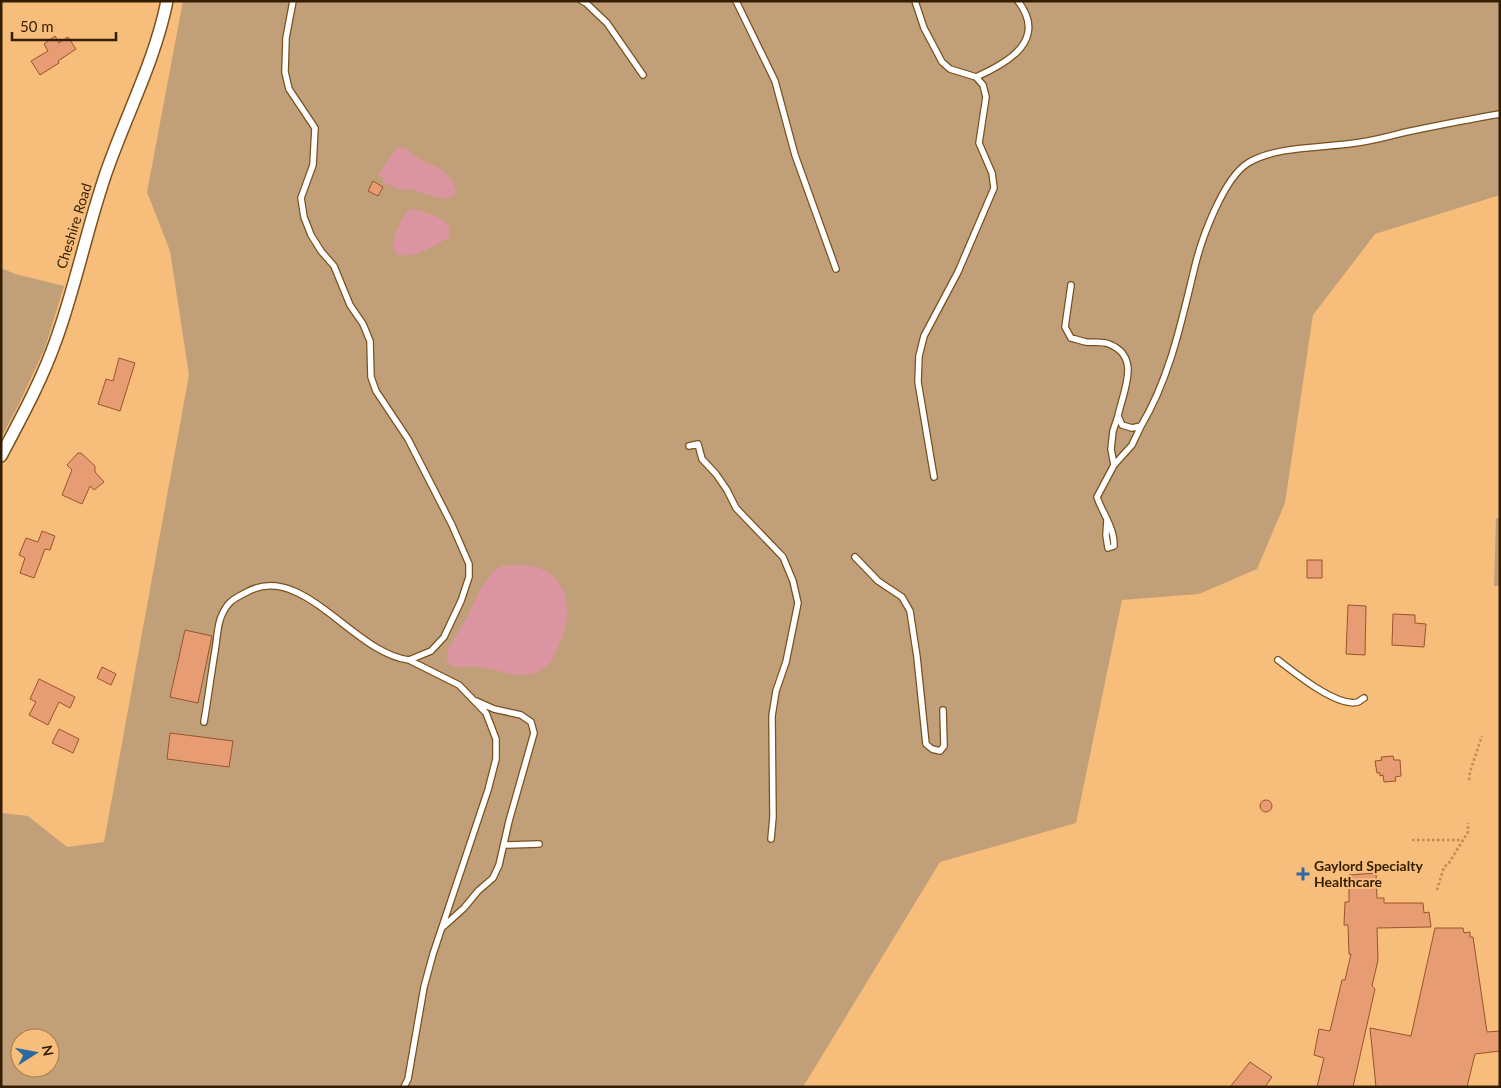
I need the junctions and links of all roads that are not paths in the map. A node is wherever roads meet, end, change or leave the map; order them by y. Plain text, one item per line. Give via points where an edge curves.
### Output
1 (167, 1) edge
2 (293, 1) edge
3 (582, 1) edge
4 (736, 1) edge
5 (915, 1) edge
6 (1018, 1) edge
7 (642, 75) dead end
8 (976, 77) junction
9 (1500, 114) edge
10 (836, 269) dead end
11 (1071, 285) dead end
12 (1118, 416) junction
13 (1140, 426) junction
14 (689, 446) dead end
15 (1, 456) edge
16 (1114, 465) junction
17 (934, 477) dead end
18 (1107, 520) dead end
19 (855, 557) dead end
20 (409, 660) junction
21 (1278, 660) dead end
22 (1364, 698) dead end
23 (474, 700) junction
24 (943, 710) dead end
25 (204, 722) dead end
26 (771, 839) dead end
27 (539, 844) dead end
28 (505, 845) junction
29 (442, 928) junction
30 (404, 1087) edge

1 - 15 street, Cheshire Road via 155,47 88,228 56,339
2 - 20 lane via 286,38 285,72 289,89 315,128 313,165 301,198 304,217 311,235 334,266 350,305 363,324 370,342 371,376 376,391 408,439 469,564 469,577 461,601 444,638 431,651
3 - 7 lane via 607,23
4 - 10 lane via 775,81 795,155
5 - 8 lane via 924,28 942,62 950,69
6 - 8 lane via 1030,21 1027,40 1016,55 998,68
8 - 17 lane via 983,85 986,97 979,143 992,173 994,188 958,272 924,336 918,382
9 - 13 lane via 1356,143 1287,150 1246,164 1206,226 1164,379
11 - 12 lane via 1065,327 1071,338 1107,343 1122,351 1127,360 1128,375
12 - 13 lane via 1122,425
12 - 16 lane via 1111,449
13 - 16 lane via 1132,446
14 - 26 lane via 698,444 702,459 716,474 736,508 783,557 798,603 772,716 774,808
16 - 18 lane via 1098,497
19 - 24 lane via 878,581 902,597 910,611 926,744 940,751 944,746
20 - 23 lane via 459,685
20 - 25 lane via 369,645 316,602 283,586 256,586 229,601 221,618
21 - 22 lane via 1330,696 1345,702
23 - 28 lane via 521,715 531,722 534,733
23 - 29 lane via 486,713 496,739 496,759
27 - 28 lane
28 - 29 lane via 493,878
29 - 30 lane via 424,987

